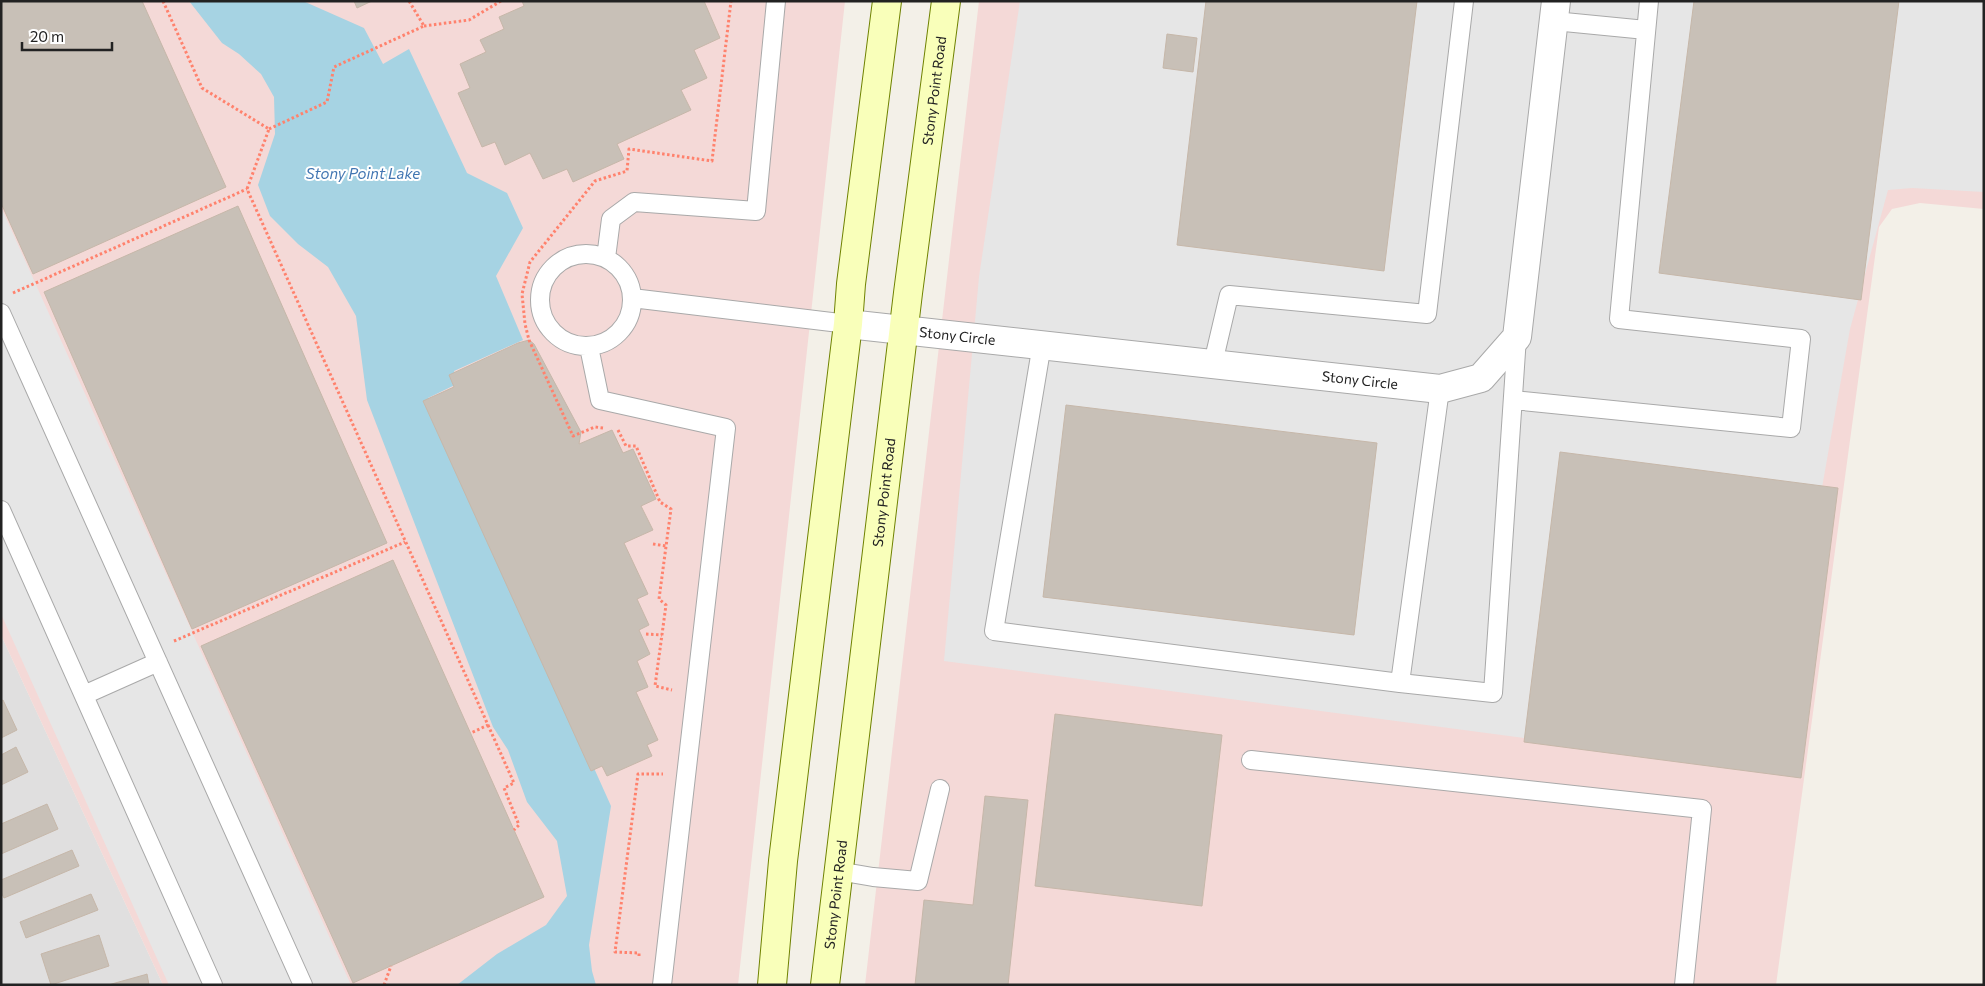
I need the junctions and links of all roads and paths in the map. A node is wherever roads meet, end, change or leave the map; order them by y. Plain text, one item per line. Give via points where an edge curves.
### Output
1 (163, 1) edge
2 (409, 1) edge
3 (501, 1) edge
4 (732, 1) edge
5 (776, 1) edge
6 (887, 1) edge
7 (946, 1) edge
8 (1464, 1) edge
9 (1649, 1) edge
10 (1555, 11) edge
11 (424, 26) junction
12 (1646, 30) junction
13 (269, 129) junction
14 (247, 189) junction
15 (606, 258) junction
16 (9, 295) dead end
17 (632, 298) junction
18 (1, 313) edge
19 (848, 324) junction
20 (904, 329) junction
21 (1517, 337) junction
22 (1042, 344) junction
23 (588, 347) junction
24 (1214, 363) junction
25 (1440, 389) junction
26 (1513, 400) junction
27 (1, 510) edge
28 (405, 542) junction
29 (653, 544) dead end
30 (666, 546) junction
31 (646, 634) dead end
32 (662, 636) junction
33 (158, 662) junction
34 (1400, 683) junction
35 (674, 690) dead end
36 (84, 694) junction
37 (488, 725) junction
38 (470, 733) dead end
39 (1251, 760) dead end
40 (664, 764) dead end
41 (940, 789) dead end
42 (514, 830) dead end
43 (838, 871) junction
44 (638, 960) dead end
45 (391, 966) dead end
46 (213, 985) edge
47 (303, 985) edge
48 (384, 985) edge
49 (662, 985) edge
50 (772, 985) edge
51 (825, 985) edge
52 (1684, 985) edge

1 - 13 path via 202,88
2 - 11 path
3 - 11 path via 469,20
4 - 30 path via 712,160 629,149 628,171 595,181 530,262 522,294 529,340 573,436 595,427 618,428 626,446 636,446 660,502 671,509
5 - 15 lane via 756,211 634,202 610,219
6 - 19 main road
7 - 20 main road, Stony Point Road
8 - 24 lane via 1427,314 1229,295
9 - 12 lane
10 - 12 lane
10 - 21 street
11 - 13 path via 334,67 327,102
12 - 26 lane via 1619,319 1801,339 1791,428
13 - 14 path
14 - 16 path
14 - 28 path
15 - 17 lane via 627,278
15 - 23 lane via 576,254 562,260 551,269 539,296 547,326 558,338
17 - 19 lane
17 - 23 lane via 627,322 617,335
18 - 33 lane
19 - 20 street, Stony Circle
19 - 50 main road
20 - 22 street, Stony Circle
20 - 43 main road, Stony Point Road
21 - 25 street, Stony Circle via 1481,378
21 - 26 lane
22 - 24 street, Stony Circle
22 - 34 lane via 994,631
23 - 49 lane via 600,400 726,428
24 - 25 street, Stony Circle
25 - 34 lane
26 - 34 lane via 1493,693
27 - 36 lane
28 - 33 path via 174,641
28 - 37 path
29 - 30 path
30 - 32 path via 659,599 666,605
31 - 32 path
32 - 35 path via 655,686
33 - 36 lane
33 - 47 lane
36 - 46 lane
37 - 38 path
37 - 42 path via 514,782 504,788 519,826
39 - 52 lane via 1702,809
40 - 44 path via 663,774 638,774 615,952 640,953
41 - 43 lane via 918,881
43 - 51 main road, Stony Point Road
45 - 48 path

